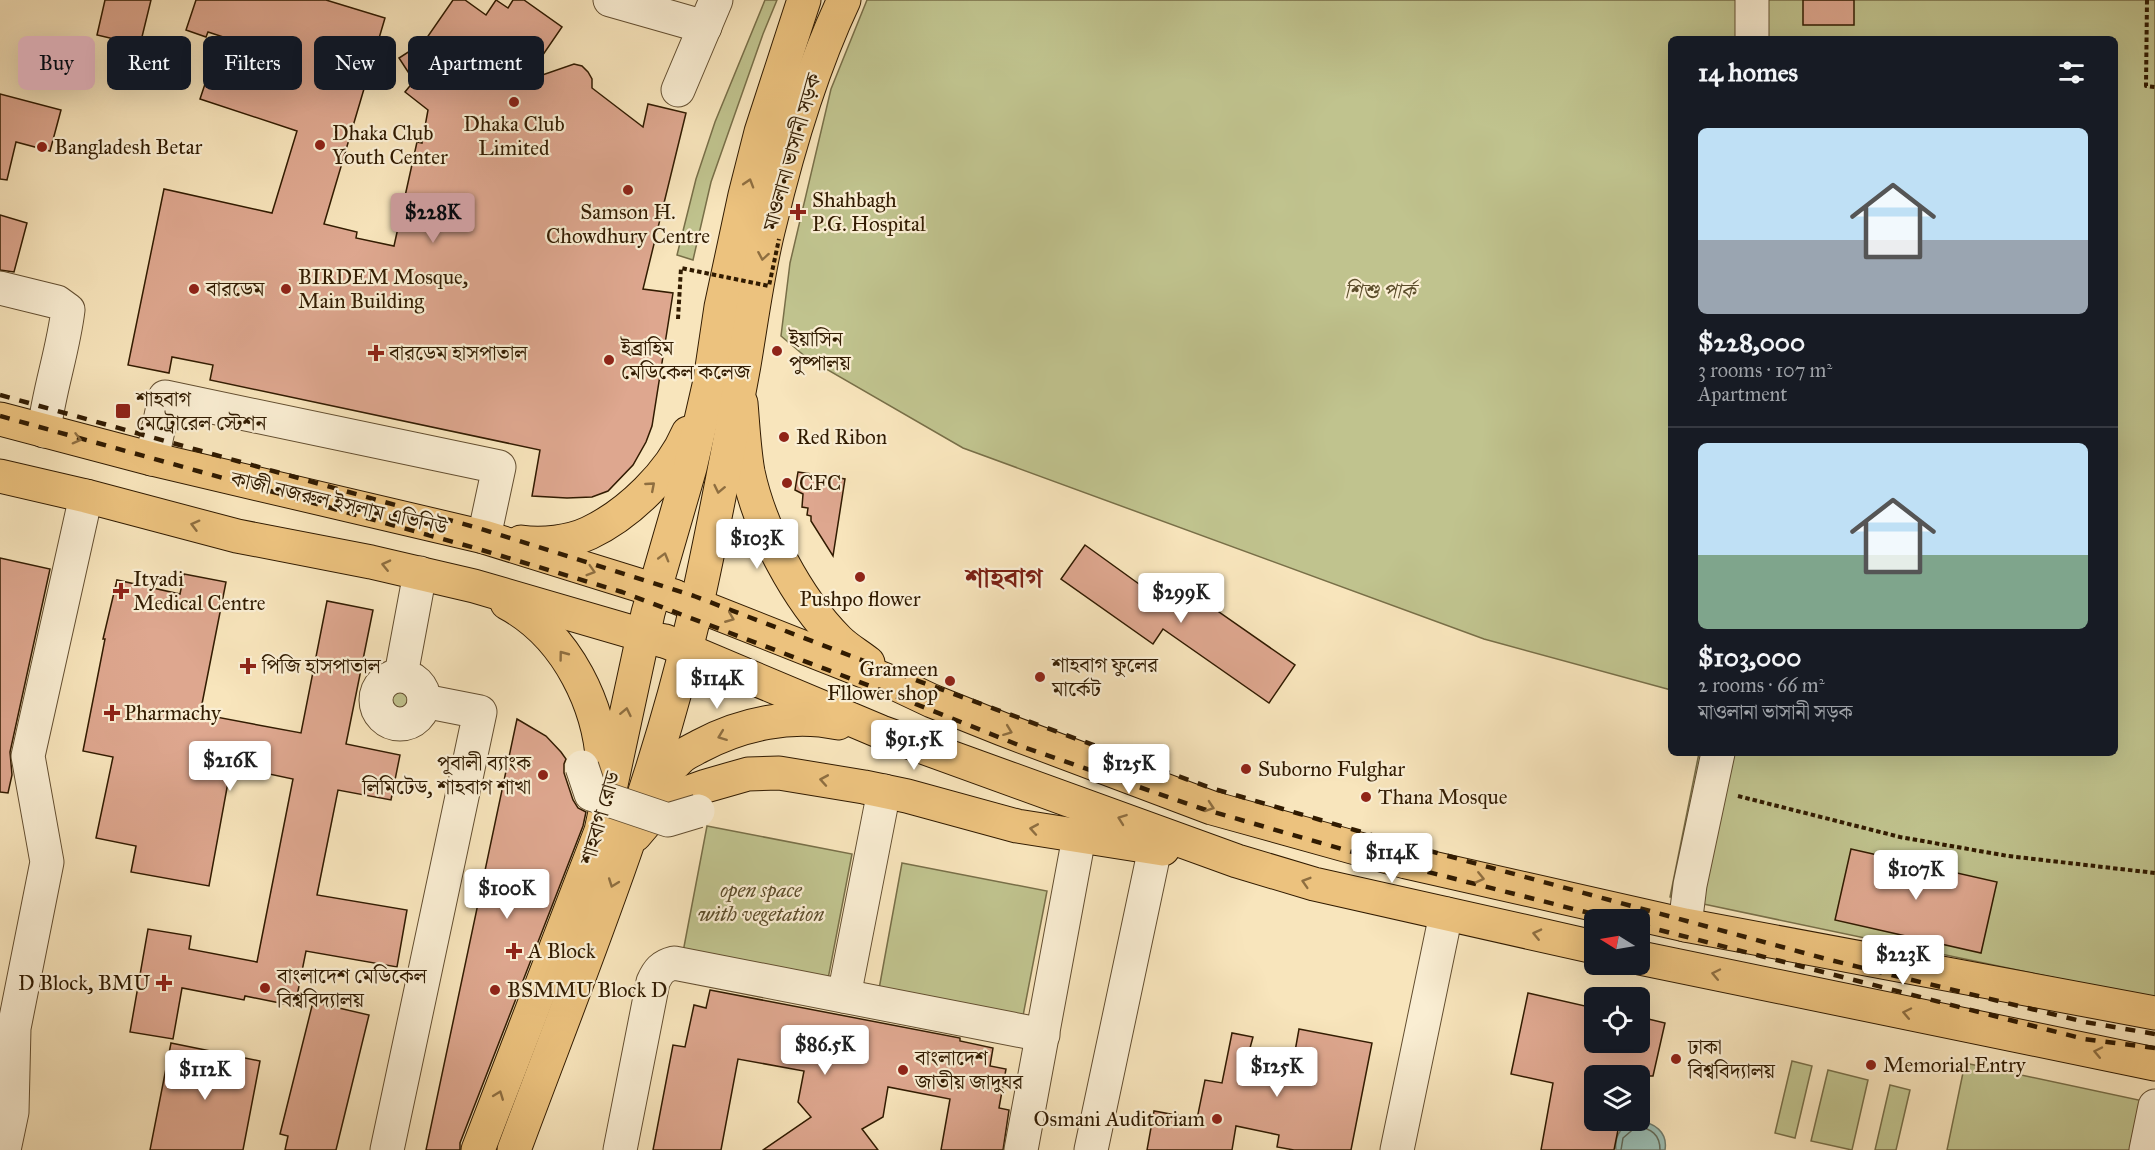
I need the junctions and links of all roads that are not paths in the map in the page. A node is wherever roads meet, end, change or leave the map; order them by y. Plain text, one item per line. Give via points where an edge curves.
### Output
1 (610, 0) edge
2 (804, 0) edge
3 (844, 0) edge
4 (1757, 1) edge
5 (711, 14) edge
6 (1752, 36) edge
7 (678, 90) dead end
8 (0, 288) edge
9 (724, 385) junction
10 (0, 419) edge
11 (44, 431) junction
12 (152, 459) junction
13 (0, 476) edge
14 (86, 496) junction
15 (484, 537) junction
16 (420, 573) junction
17 (474, 586) junction
18 (670, 619) junction
19 (401, 675) junction
20 (896, 684) junction
21 (424, 701) junction
22 (881, 732) junction
23 (1717, 756) edge
24 (582, 767) dead end
25 (884, 791) junction
26 (698, 811) dead end
27 (614, 837) junction
28 (1079, 837) junction
29 (1155, 848) junction
30 (1237, 861) junction
31 (1446, 914) junction
32 (1684, 925) junction
33 (1584, 945) edge
34 (1650, 960) edge
35 (844, 996) junction
36 (2155, 1013) edge
37 (1043, 1035) junction
38 (2155, 1064) edge
39 (2155, 1106) edge
40 (4, 1150) edge
41 (387, 1150) edge
42 (478, 1150) edge
43 (514, 1150) edge
44 (620, 1150) edge
45 (1021, 1150) edge
46 (1091, 1150) edge
47 (1397, 1150) edge
48 (2146, 1150) edge

1 - 5 street
9 -> 2 main road, মাওলানা ভাসানী সড়ক via 728,275 761,132
3 -> 9 main road, মাওলানা ভাসানী সড়ক via 802,109
4 - 6 street
5 - 7 street
8 - 11 street via 57,302 68,310
15 -> 9 main road via 533,543 560,541 589,533 619,515 660,479
9 -> 18 main road, মাওলানা ভাসানী সড়ক
18 -> 9 main road, মাওলানা ভাসানী সড়ক via 690,468
9 - 20 main road via 765,524 786,571 839,641
10 - 11 main road, কাজী নজরুল ইসলাম এভিনিউ
11 -> 12 main road, কাজী নজরুল ইসলাম এভিনিউ
12 - 15 main road, কাজী নজরুল ইসলাম এভিনিউ
12 - 15 street via 165,397 499,467
13 - 14 main road
16 -> 14 main road via 237,536
14 - 40 street via 28,756 47,862 14,1028 12,1112
15 -> 18 main road, কাজী নজরুল ইসলাম এভিনিউ
16 - 17 main road
16 - 19 street
17 - 18 main road
27 -> 17 main road via 600,735 570,663 548,634 522,611
18 -> 20 main road
18 - 22 main road
27 -> 18 main road, শাহবাগ রোড
18 - 27 main road, শাহবাগ রোড via 652,770
19 - 21 street via 415,681
19 - 21 street via 385,679 376,693 377,710 382,717 405,724 418,716
20 -> 32 main road via 992,725 1212,808 1406,862
21 - 41 street via 480,712
22 -> 27 main road via 819,719 767,722 719,736 681,756
30 -> 22 main road
23 - 32 street
24 - 26 street, bridge via 591,794 668,820
25 -> 27 main road via 779,773 748,774 678,796
28 -> 25 main road via 1017,826
25 - 35 street
42 -> 27 main road, শাহবাগ রোড
27 -> 43 main road, শাহবাগ রোড
28 - 29 main road
28 - 37 street
29 - 30 main road
29 - 46 street
31 -> 30 main road via 1314,884
33 -> 31 main road
31 - 47 street
32 - 36 main road
38 -> 34 main road
35 - 37 street
35 - 44 street via 674,963 664,965 653,982
37 - 45 street
39 - 48 street

